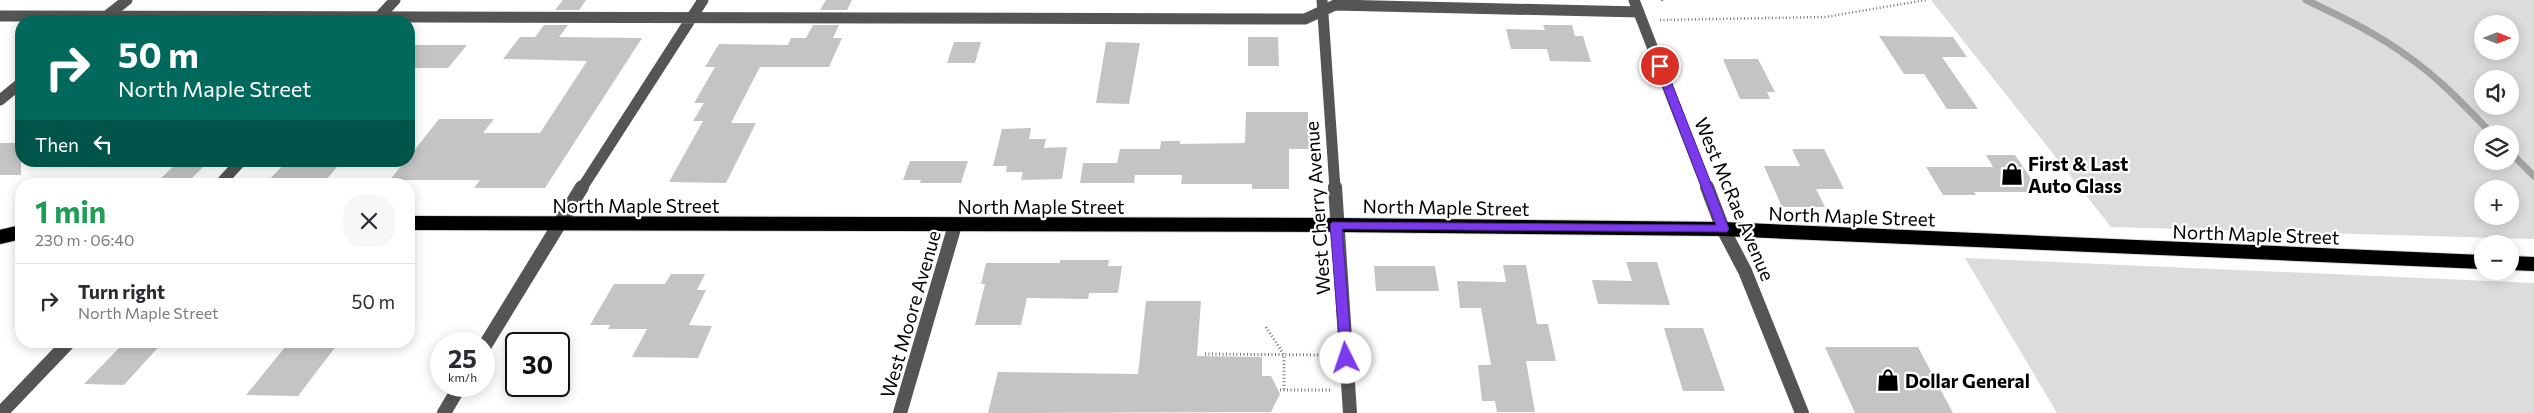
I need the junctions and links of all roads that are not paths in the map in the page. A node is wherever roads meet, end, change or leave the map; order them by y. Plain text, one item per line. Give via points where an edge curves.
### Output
1 (127, 0) edge
2 (395, 0) edge
3 (703, 0) edge
4 (1634, 0) edge
5 (1323, 5) edge
6 (108, 15) edge
7 (381, 15) edge
8 (0, 16) edge
9 (15, 16) edge
10 (1640, 16) junction
11 (692, 18) junction
12 (415, 19) edge
13 (15, 88) edge
14 (0, 100) edge
15 (236, 167) edge
16 (225, 178) edge
17 (415, 223) edge
18 (559, 223) junction
19 (955, 225) junction
20 (1336, 225) junction
21 (1723, 229) junction
22 (15, 233) edge
23 (0, 237) edge
24 (2474, 262) edge
25 (2519, 263) edge
26 (2534, 264) edge
27 (493, 332) edge
28 (63, 348) edge
29 (453, 397) edge
30 (1, 413) edge
31 (444, 413) edge
32 (900, 413) edge
33 (1350, 413) edge
34 (1802, 413) edge

1 - 6 street
2 - 7 street
3 - 11 street
4 - 10 street, West McRae Avenue
5 - 10 street
5 - 11 street via 1305,19
5 - 20 street, West Cherry Avenue
8 - 9 street
10 - 21 street, West McRae Avenue
11 - 12 street
11 - 18 street
13 - 14 street
15 - 16 street
17 - 18 main road, North Maple Street
18 - 19 main road, North Maple Street
18 - 27 street
19 - 20 main road, North Maple Street
19 - 32 street, West Moore Avenue
20 - 21 main road, North Maple Street
20 - 33 street, West Cherry Avenue
21 - 24 main road, North Maple Street
21 - 34 street, West McRae Avenue via 1745,270
22 - 23 main road
25 - 26 main road
28 - 30 street
29 - 31 street

